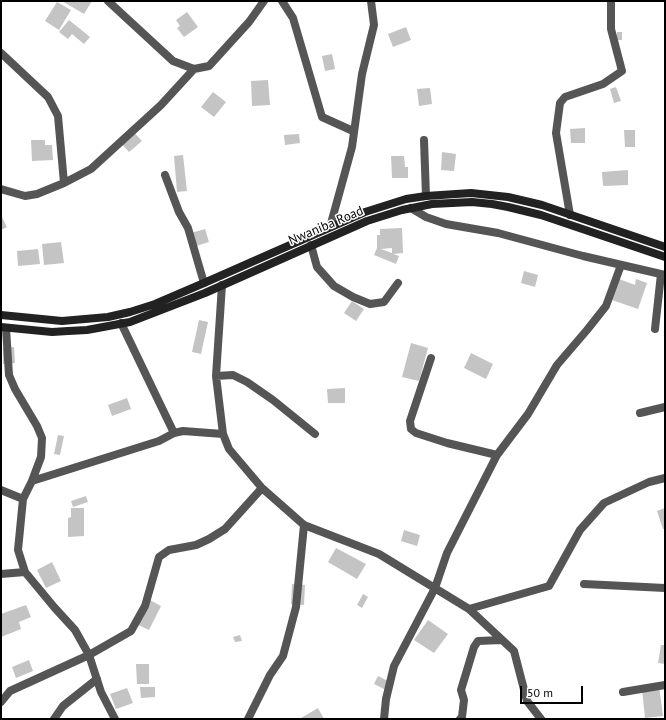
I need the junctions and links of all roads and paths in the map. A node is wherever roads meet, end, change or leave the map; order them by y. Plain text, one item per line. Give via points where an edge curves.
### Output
1 (108, 1) edge
2 (264, 1) edge
3 (282, 1) edge
4 (371, 1) edge
5 (611, 1) edge
6 (1, 53) edge
7 (194, 69) junction
8 (354, 131) junction
9 (424, 140) dead end
10 (165, 175) dead end
11 (64, 183) junction
12 (1, 188) edge
13 (426, 196) junction
14 (411, 208) junction
15 (570, 215) junction
16 (330, 227) junction
17 (311, 245) junction
18 (665, 247) edge
19 (665, 257) edge
20 (621, 265) junction
21 (663, 274) edge
22 (204, 283) junction
23 (398, 284) dead end
24 (222, 285) junction
25 (1, 315) edge
26 (121, 323) junction
27 (4, 327) edge
28 (655, 329) dead end
29 (431, 358) dead end
30 (216, 376) junction
31 (665, 407) edge
32 (640, 414) dead end
33 (174, 433) junction
34 (223, 434) junction
35 (314, 434) dead end
36 (497, 455) junction
37 (665, 478) edge
38 (32, 481) junction
39 (262, 488) junction
40 (1, 490) edge
41 (22, 499) junction
42 (304, 525) junction
43 (25, 572) junction
44 (1, 574) edge
45 (584, 584) dead end
46 (434, 588) junction
47 (665, 588) edge
48 (469, 609) junction
49 (501, 640) junction
50 (89, 655) junction
51 (97, 679) junction
52 (665, 685) edge
53 (623, 692) dead end
54 (1, 702) edge
55 (54, 719) edge
56 (115, 719) edge
57 (248, 719) edge
58 (384, 719) edge
59 (460, 719) edge
60 (540, 719) edge

1 - 7 street via 173,61
2 - 7 street via 249,22 208,66
3 - 8 street via 294,18 322,117
4 - 8 street via 374,25 362,74
5 - 15 street via 611,29 622,71 603,84 565,97 560,103 556,133
6 - 11 street via 48,97 58,116
7 - 11 street via 161,105 90,169
8 - 16 street
9 - 13 street
10 - 22 street via 188,228
11 - 12 street via 25,196
13 - 15 main road via 471,193 495,195 542,205
13 - 16 main road via 387,204
14 - 17 main road, Nwaniba Road via 384,215
14 - 19 main road, Nwaniba Road via 454,202 492,204 541,215
14 - 20 street via 446,224 498,234
15 - 18 main road
16 - 22 main road
17 - 23 street via 316,267 334,286 353,297 370,304 384,302
17 - 24 main road, Nwaniba Road
20 - 21 street
20 - 36 street via 606,306 558,365 528,414
21 - 28 street
22 - 25 main road via 155,304 108,316 62,321
24 - 26 main road, Nwaniba Road via 148,315
24 - 30 street
26 - 27 main road, Nwaniba Road via 68,332
26 - 33 street
27 - 38 street via 9,375 14,389 42,438 40,457
29 - 36 street via 410,421 411,429 447,443
30 - 34 street
30 - 35 street via 233,375 247,382 274,400
31 - 32 street
33 - 34 street via 183,431
33 - 38 street via 159,441
34 - 39 street via 229,449
36 - 46 street via 447,553
37 - 48 street via 649,482 604,502 580,530 550,586
38 - 41 street
39 - 42 street
39 - 50 street via 225,529 196,545 170,550 159,557 145,606 131,631
40 - 41 street
41 - 43 street via 18,550
42 - 46 street via 379,554
42 - 57 street via 296,607 283,656
43 - 44 street
43 - 50 street via 75,630
45 - 47 street
46 - 48 street
46 - 58 street via 394,666
48 - 49 street
49 - 59 street via 478,641 474,647 461,690 464,700
49 - 60 street via 514,651 526,701
50 - 51 street
50 - 54 street via 10,691
51 - 55 street via 63,706
51 - 56 street
52 - 53 street

